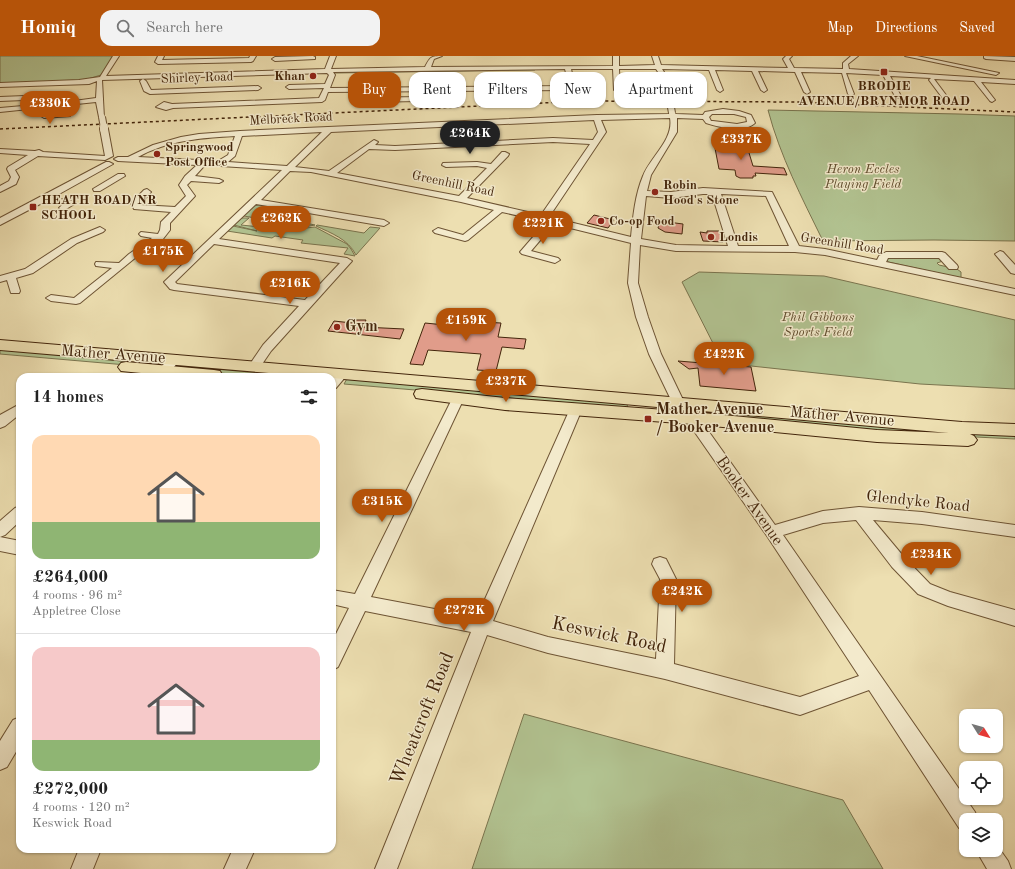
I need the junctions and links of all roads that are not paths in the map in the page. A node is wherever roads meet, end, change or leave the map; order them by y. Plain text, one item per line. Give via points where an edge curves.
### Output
1 (116, 56) edge
2 (160, 56) edge
3 (253, 56) edge
4 (333, 56) edge
5 (439, 56) edge
6 (616, 56) edge
7 (655, 56) edge
8 (789, 56) edge
9 (854, 56) edge
10 (908, 56) edge
11 (298, 57) edge
12 (983, 57) edge
13 (313, 58) dead end
14 (275, 59) dead end
15 (1015, 59) edge
16 (385, 61) dead end
17 (991, 63) dead end
18 (540, 67) junction
19 (428, 68) junction
20 (617, 68) junction
21 (996, 68) dead end
22 (383, 69) junction
23 (568, 70) junction
24 (712, 70) junction
25 (796, 70) junction
26 (755, 71) junction
27 (330, 72) junction
28 (617, 72) edge
29 (640, 72) edge
30 (658, 72) edge
31 (667, 72) joint
32 (845, 73) junction
33 (263, 74) junction
34 (886, 75) junction
35 (1008, 75) edge
36 (101, 80) junction
37 (143, 80) junction
38 (932, 80) junction
39 (978, 81) junction
40 (1015, 82) edge
41 (0, 85) edge
42 (1015, 85) edge
43 (289, 87) dead end
44 (258, 88) dead end
45 (327, 88) junction
46 (466, 89) edge
47 (409, 90) edge
48 (720, 90) dead end
49 (764, 90) dead end
50 (807, 92) dead end
51 (851, 94) dead end
52 (898, 96) dead end
53 (0, 98) edge
54 (14, 98) junction
55 (946, 99) dead end
56 (99, 100) junction
57 (992, 100) dead end
58 (172, 106) dead end
59 (48, 107) junction
60 (672, 108) edge
61 (0, 110) edge
62 (68, 115) dead end
63 (673, 115) junction
64 (597, 117) junction
65 (706, 118) junction
66 (381, 126) junction
67 (330, 129) junction
68 (240, 134) junction
69 (596, 142) junction
70 (47, 147) dead end
71 (367, 147) junction
72 (0, 151) edge
73 (38, 152) junction
74 (505, 154) dead end
75 (108, 159) junction
76 (131, 159) junction
77 (204, 162) junction
78 (221, 163) junction
79 (446, 165) dead end
80 (493, 167) junction
81 (290, 168) junction
82 (7, 172) edge
83 (331, 173) junction
84 (121, 176) dead end
85 (188, 178) junction
86 (80, 180) junction
87 (219, 181) dead end
88 (105, 185) junction
89 (0, 189) edge
90 (97, 189) dead end
91 (147, 192) dead end
92 (716, 192) junction
93 (642, 193) junction
94 (43, 199) junction
95 (461, 199) junction
96 (254, 201) junction
97 (63, 208) dead end
98 (500, 208) junction
99 (178, 210) junction
100 (548, 220) junction
101 (0, 222) edge
102 (384, 222) dead end
103 (100, 230) dead end
104 (438, 231) dead end
105 (144, 234) dead end
106 (160, 237) junction
107 (212, 241) junction
108 (636, 241) junction
109 (734, 249) junction
110 (794, 249) junction
111 (1000, 254) dead end
112 (555, 260) dead end
113 (100, 264) dead end
114 (881, 264) junction
115 (947, 265) dead end
116 (121, 266) junction
117 (1015, 271) edge
118 (11, 277) junction
119 (0, 278) edge
120 (15, 291) dead end
121 (1015, 292) edge
122 (51, 298) dead end
123 (307, 304) junction
124 (0, 345) edge
125 (0, 355) edge
126 (175, 359) junction
127 (254, 367) junction
128 (153, 373) edge
129 (162, 373) edge
130 (286, 373) edge
131 (336, 382) edge
132 (336, 382) edge
133 (458, 398) junction
134 (679, 404) junction
135 (576, 409) junction
136 (16, 411) edge
137 (692, 418) junction
138 (0, 423) edge
139 (1015, 430) edge
140 (1015, 442) edge
141 (858, 513) junction
142 (16, 516) edge
143 (0, 531) edge
144 (1015, 531) edge
145 (772, 532) junction
146 (0, 544) edge
147 (16, 547) edge
148 (660, 564) dead end
149 (336, 598) edge
150 (359, 602) junction
151 (1015, 618) edge
152 (482, 626) junction
153 (336, 652) edge
154 (664, 670) junction
155 (872, 680) junction
156 (16, 734) edge
157 (0, 760) edge
158 (962, 813) edge
159 (88, 853) edge
160 (242, 853) edge
161 (992, 857) edge
162 (82, 869) edge
163 (235, 869) edge
164 (386, 869) edge
165 (1000, 869) edge

1 - 36 street
2 - 3 street via 158,62 251,60
4 - 27 street via 328,70
5 - 19 street via 432,58
6 - 20 street
7 - 30 street
8 - 25 street via 786,59
9 - 32 street via 845,64
10 - 35 street
11 - 13 street
11 - 14 street
12 - 15 street
12 - 17 street
16 - 22 street
18 - 19 street
18 - 20 street
18 - 23 street
18 - 27 street
19 - 22 street
20 - 23 street
20 - 28 street
20 - 29 street
21 - 35 street
22 - 27 street
23 - 46 street via 572,86 567,88
24 - 26 street
24 - 31 street
24 - 48 street
25 - 26 street
25 - 31 street
25 - 32 street
25 - 50 street
26 - 49 street
27 - 33 street
27 - 45 street via 332,75
32 - 34 street
32 - 51 street
33 - 36 street
33 - 37 street
34 - 38 street
34 - 39 street
34 - 52 street
36 - 37 street
36 - 41 street
36 - 56 street
37 - 44 street, Shirley Road via 147,91 150,92
38 - 39 street
38 - 55 street
39 - 40 street
39 - 42 street
39 - 57 street
43 - 45 street
45 - 47 street
45 - 58 street via 322,100
53 - 54 street
54 - 59 street via 50,97 52,98
54 - 61 street
56 - 59 street
56 - 75 street, bridge
59 - 61 street
59 - 62 street via 38,116
60 - 63 street, Booker Avenue, bridge
63 - 64 street, Melbreck Road
63 - 65 street, Melbreck Road
63 - 93 street, Booker Avenue via 673,132 647,175
64 - 66 street, Melbreck Road
64 - 69 street via 602,132
65 - 65 street via 706,114 710,113 740,113 749,116 751,122 741,126 716,124 708,122
66 - 67 street, Melbreck Road
66 - 71 street via 379,138
67 - 68 street, Melbreck Road
67 - 81 street
68 - 76 street, Melbreck Road via 178,139 145,150
68 - 78 street via 230,156
69 - 71 street via 553,140 395,148
69 - 100 street via 555,199
70 - 73 street
71 - 83 street
72 - 73 street
73 - 75 street
73 - 82 street
74 - 80 street
75 - 76 street, Greenhill Road via 116,162 118,159
75 - 86 street
76 - 77 street, Greenhill Road
77 - 78 street, Greenhill Road
77 - 85 street
78 - 81 street, Greenhill Road
79 - 80 street via 477,164
80 - 95 street
81 - 83 street, Greenhill Road
81 - 96 street
82 - 89 street via 15,177 12,182
83 - 95 street, Greenhill Road
84 - 88 street
85 - 87 street
85 - 99 street via 183,185 191,196
86 - 88 street
86 - 94 street
88 - 90 street
91 - 99 street via 135,203 137,206
92 - 93 street via 670,195
92 - 109 street
92 - 110 street via 770,195
93 - 108 street, Booker Avenue
94 - 97 street via 72,203
94 - 101 street
95 - 98 street, Greenhill Road
96 - 102 street
96 - 107 street
98 - 100 street, Greenhill Road
98 - 104 street via 465,238
99 - 106 street via 166,222 165,230
100 - 108 street, Greenhill Road
100 - 112 street via 525,252
103 - 118 street via 74,241 29,271
105 - 106 street
106 - 116 street
107 - 123 street via 347,261
107 - 123 street via 169,282 174,287
108 - 109 street, Greenhill Road via 676,248
108 - 134 street, Booker Avenue via 633,282 642,317 655,354
109 - 110 street, Greenhill Road
110 - 114 street, Greenhill Road via 825,252
111 - 117 street
113 - 116 street
114 - 115 street via 882,258 886,255 942,255
114 - 121 street, Greenhill Road
116 - 122 street via 76,301
118 - 119 street
118 - 120 street
123 - 127 street via 267,348
124 - 126 main road, Mather Avenue
125 - 128 main road, Mather Avenue
126 - 127 main road, Mather Avenue
126 - 129 street
127 - 130 main road, Mather Avenue
131 - 134 main road, Mather Avenue
132 - 133 main road, Mather Avenue
133 - 135 main road, Mather Avenue
133 - 150 street
134 - 137 street, Booker Avenue
134 - 139 main road, Mather Avenue via 962,428
135 - 137 main road, Mather Avenue
135 - 152 street, Wheatcroft Road
136 - 138 street
137 - 140 main road, Mather Avenue via 877,436
137 - 145 street, Booker Avenue
141 - 144 street, Glendyke Road
141 - 145 street, Glendyke Road via 829,516
141 - 151 street via 924,589 948,599
142 - 143 street
145 - 155 street, Booker Avenue
146 - 147 street
148 - 154 street via 668,579
149 - 150 street, Keswick Road
150 - 152 street, Keswick Road
150 - 153 street
152 - 154 street, Keswick Road via 548,645
152 - 164 street, Wheatcroft Road
154 - 155 street, Keswick Road via 800,706
155 - 158 street, Booker Avenue
156 - 157 street
159 - 162 street
160 - 163 street
161 - 165 street

